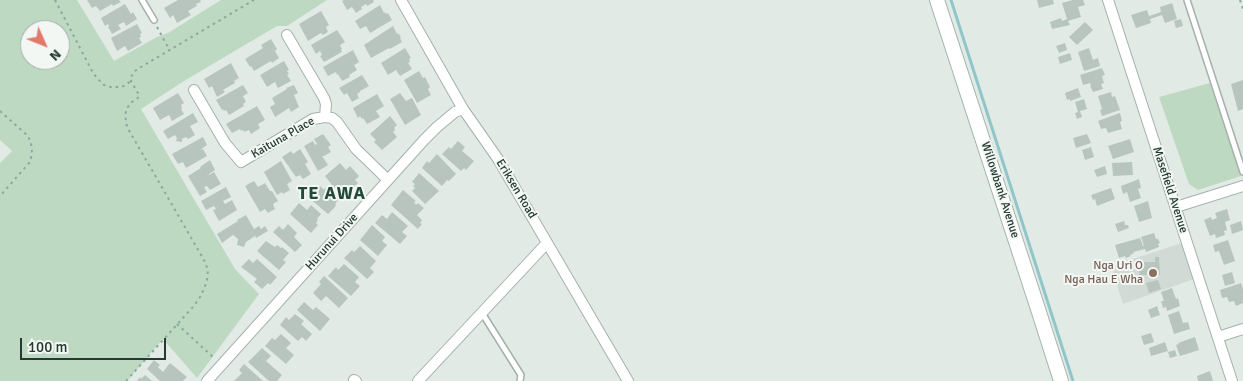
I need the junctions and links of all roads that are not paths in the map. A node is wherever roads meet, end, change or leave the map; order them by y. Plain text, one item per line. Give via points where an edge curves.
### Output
1 (142, 0) edge
2 (401, 0) edge
3 (937, 0) edge
4 (1109, 0) edge
5 (1187, 0) edge
6 (154, 20) road end
7 (287, 35) dead end
8 (194, 90) dead end
9 (463, 109) junction
10 (325, 117) junction
11 (1243, 172) edge
12 (388, 180) junction
13 (1243, 186) edge
14 (1176, 207) junction
15 (547, 243) junction
16 (482, 313) junction
17 (1243, 329) edge
18 (1218, 337) junction
19 (421, 377) edge
20 (207, 381) edge
21 (432, 381) edge
22 (520, 381) edge
23 (628, 381) edge
24 (1061, 381) edge
25 (1232, 381) edge

1 - 6 lane
2 - 9 street, Eriksen Road
3 - 24 main road, Willowbank Avenue
4 - 14 street, Masefield Avenue
5 - 11 lane
7 - 10 street via 324,98
8 - 10 street, Kaituna Place via 225,143 241,162 313,119
9 - 12 street, Hurunui Drive via 438,127
9 - 15 street, Eriksen Road via 498,159
10 - 12 street, Kaituna Place via 337,122 356,149
12 - 20 street, Hurunui Drive
13 - 14 street
14 - 18 street, Masefield Avenue
15 - 16 street
15 - 23 street, Eriksen Road
16 - 19 street
16 - 22 lane via 521,375
17 - 18 street
18 - 25 street, Masefield Avenue
19 - 21 street

